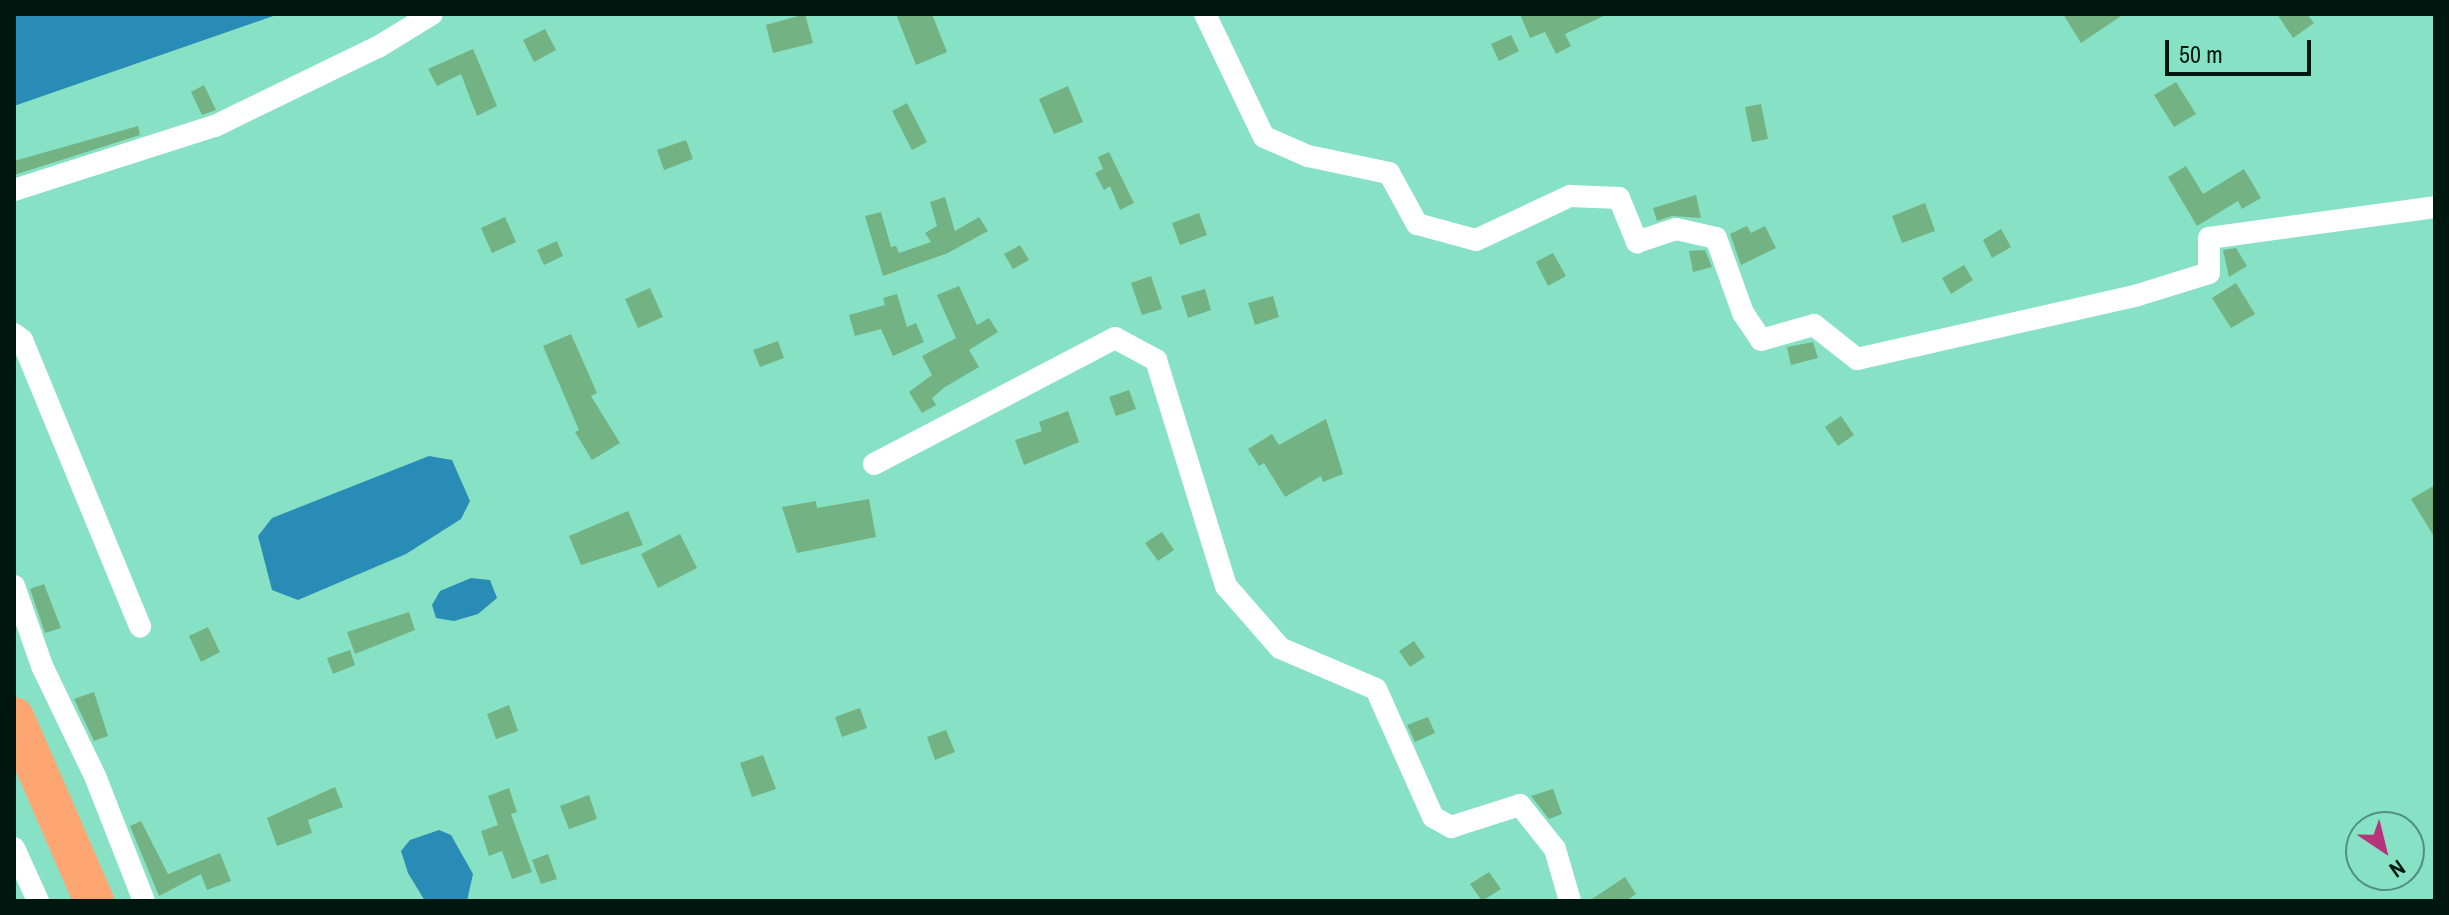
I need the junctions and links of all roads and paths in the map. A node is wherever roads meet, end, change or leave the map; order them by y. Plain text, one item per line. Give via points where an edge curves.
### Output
1 (432, 14) edge
2 (1205, 14) edge
3 (14, 190) edge
4 (2435, 207) edge
5 (14, 334) edge
6 (874, 464) dead end
7 (14, 586) edge
8 (140, 627) dead end
9 (14, 717) edge
10 (14, 848) edge
11 (38, 901) edge
12 (94, 901) edge
13 (144, 901) edge
14 (1570, 901) edge

1 - 3 street via 378,47 215,126
2 - 4 street via 1264,137 1308,156 1389,173 1417,224 1476,240 1570,196 1619,198 1637,242 1676,229 1716,238 1743,313 1761,340 1814,325 1857,359 2138,295 2209,273 2209,238
5 - 8 street via 22,340
6 - 14 street via 1115,338 1156,360 1226,586 1280,648 1376,689 1433,817 1451,827 1520,805 1555,849
7 - 13 street via 42,666 95,776
9 - 12 highway
10 - 11 street

